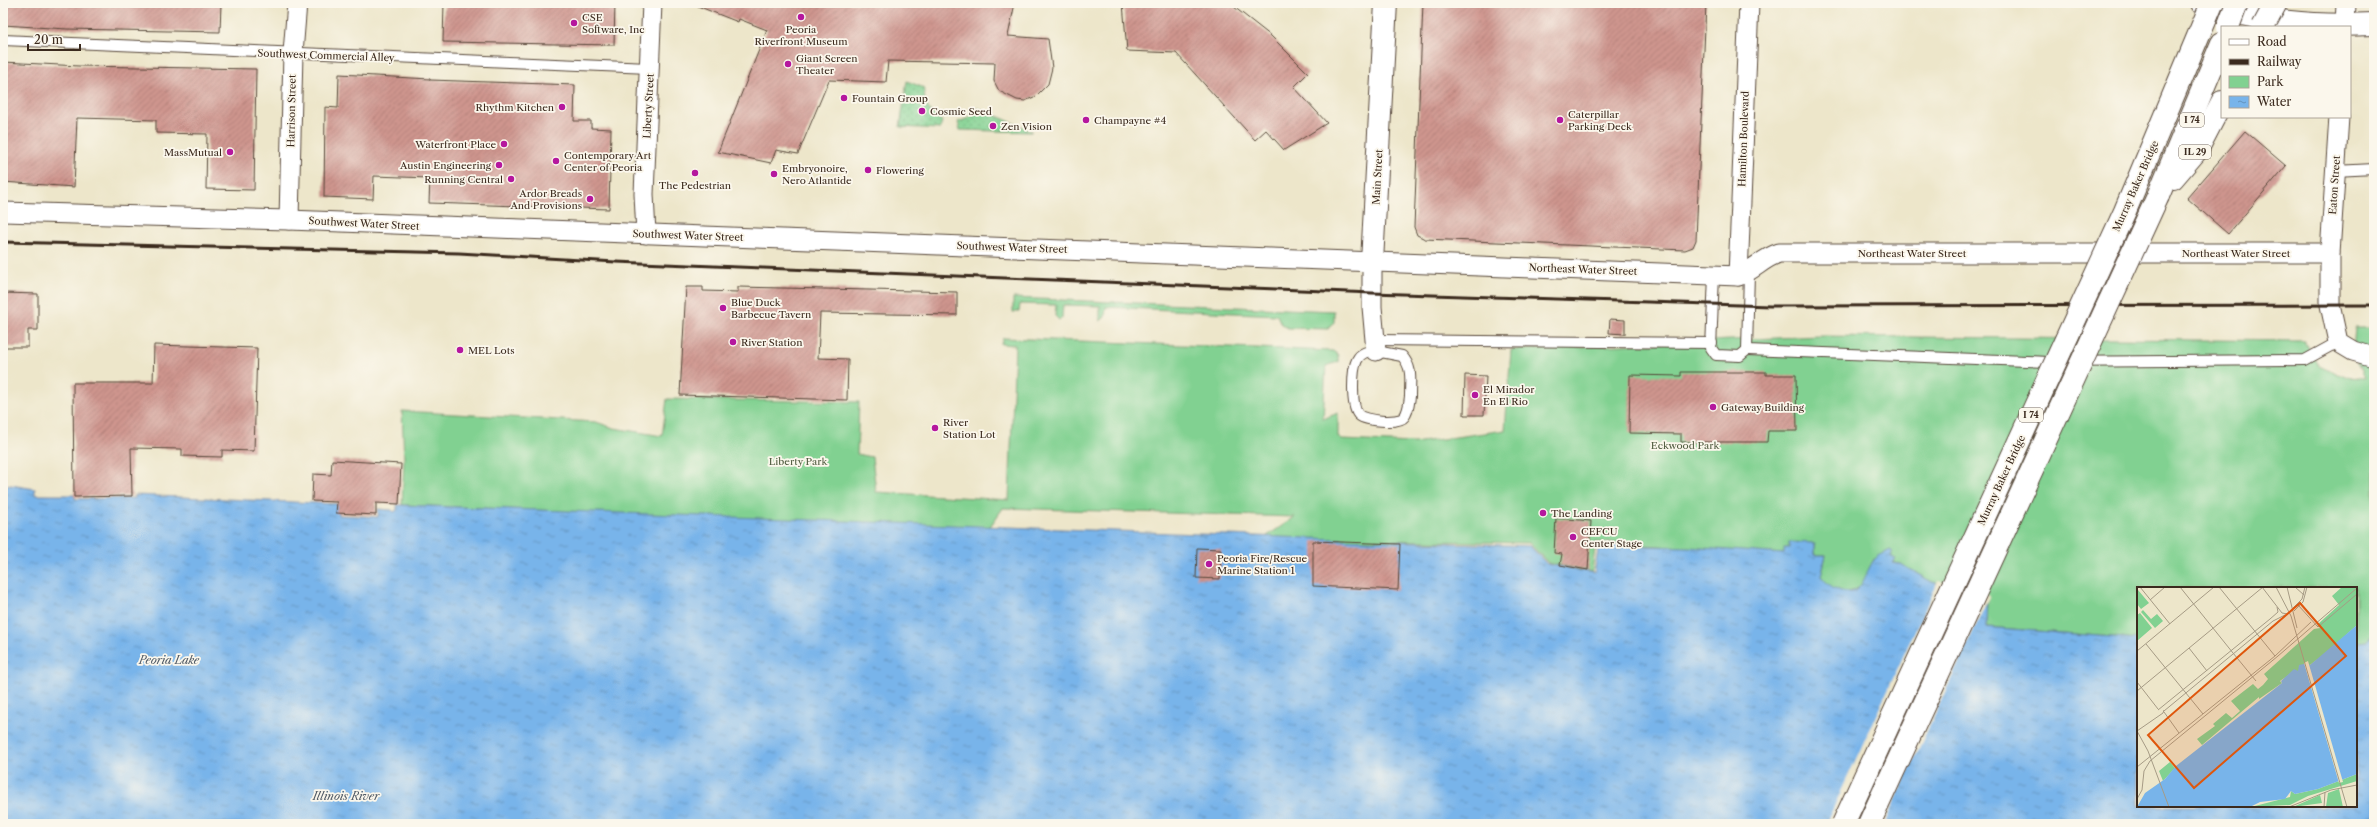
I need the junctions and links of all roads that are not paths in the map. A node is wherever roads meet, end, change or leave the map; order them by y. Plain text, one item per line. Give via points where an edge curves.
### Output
1 (297, 3) edge
2 (652, 3) edge
3 (1386, 3) edge
4 (1749, 3) edge
5 (2202, 3) edge
6 (2212, 3) edge
7 (2237, 3) edge
8 (2276, 3) edge
9 (2346, 3) edge
10 (2374, 24) edge
11 (2228, 26) edge
12 (2264, 26) edge
13 (2345, 26) edge
14 (3, 40) edge
15 (2221, 45) edge
16 (293, 53) junction
17 (649, 68) junction
18 (2221, 104) edge
19 (2339, 118) edge
20 (2374, 168) edge
21 (2335, 171) junction
22 (2158, 196) junction
23 (3, 212) edge
24 (289, 220) junction
25 (646, 234) junction
26 (2330, 253) junction
27 (1372, 262) junction
28 (1743, 274) junction
29 (1714, 275) junction
30 (1712, 342) junction
31 (2338, 342) junction
32 (1376, 345) junction
33 (1747, 350) junction
34 (2374, 356) edge
35 (1843, 824) edge
36 (1869, 824) edge

1 - 16 street, Harrison Street
2 - 17 street, Liberty Street
3 - 27 main road, Main Street
4 - 28 street, Hamilton Boulevard
5 - 13 main road via 2267,20
6 - 35 main road, Murray Baker Bridge / I 74, bridge via 2124,211
7 - 11 main road, bridge
8 - 12 main road, bridge
9 - 13 street
10 - 13 main road
14 - 16 lane, Southwest Commercial Alley
15 - 22 main road, I 74
16 - 17 lane, Southwest Commercial Alley
16 - 24 street, Harrison Street
17 - 25 street, Liberty Street via 644,194
18 - 22 main road, IL 29 via 2197,150
19 - 21 street, Eaton Street
20 - 21 lane
21 - 26 street, Eaton Street
22 - 36 main road, I 74, bridge
23 - 24 street, Southwest Water Street
24 - 25 street, Southwest Water Street
25 - 27 street, Southwest Water Street
26 - 28 street, Northeast Water Street via 1779,253 1762,260
26 - 31 street via 2330,305
27 - 29 street, Northeast Water Street
27 - 32 street, Main Street via 1372,307
28 - 29 street, Northeast Water Street
28 - 33 lane
29 - 30 lane
30 - 32 lane
30 - 33 lane via 1712,352 1716,355 1740,356
31 - 33 lane via 2305,360 2049,362
31 - 34 street via 2353,351
32 - 32 lane via 1358,359 1354,370 1354,406 1358,415 1365,419 1396,421 1404,417 1409,406 1411,371 1402,356

